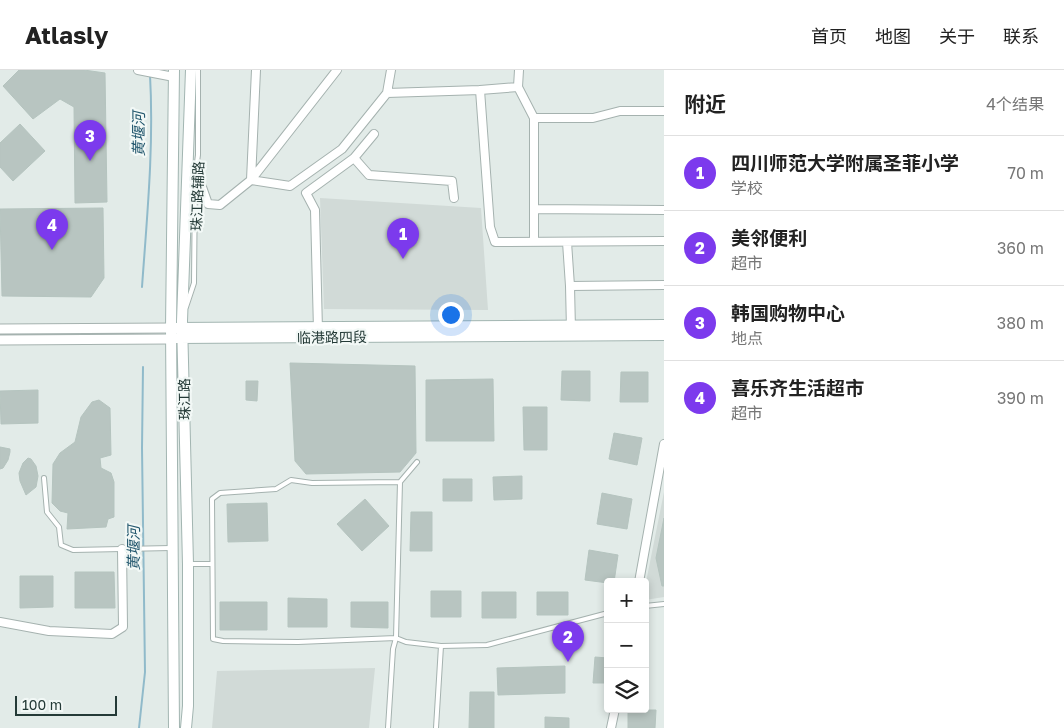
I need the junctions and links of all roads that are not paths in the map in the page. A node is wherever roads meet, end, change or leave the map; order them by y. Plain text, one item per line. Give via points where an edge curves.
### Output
1 (191, 70) edge
2 (198, 70) edge
3 (256, 70) edge
4 (337, 70) edge
5 (391, 70) edge
6 (519, 70) edge
7 (141, 71) edge
8 (174, 74) edge
9 (518, 87) junction
10 (480, 90) junction
11 (387, 93) junction
12 (664, 111) edge
13 (534, 118) junction
14 (374, 134) dead end
15 (354, 158) junction
16 (251, 180) junction
17 (196, 183) junction
18 (454, 198) dead end
19 (534, 209) junction
20 (664, 210) edge
21 (664, 241) edge
22 (534, 242) junction
23 (567, 242) junction
24 (664, 285) edge
25 (570, 286) junction
26 (664, 324) edge
27 (0, 329) edge
28 (571, 329) junction
29 (178, 331) junction
30 (318, 332) junction
31 (664, 335) edge
32 (0, 340) edge
33 (664, 444) edge
34 (417, 462) dead end
35 (44, 478) dead end
36 (400, 482) junction
37 (173, 548) junction
38 (122, 549) junction
39 (188, 564) junction
40 (212, 564) junction
41 (640, 578) edge
42 (664, 604) edge
43 (649, 606) edge
44 (604, 614) edge
45 (0, 622) edge
46 (396, 638) junction
47 (441, 646) junction
48 (614, 713) edge
49 (174, 728) edge
50 (186, 728) edge
51 (388, 728) edge
52 (436, 728) edge
53 (611, 728) edge

1 - 29 main road, 珠江路
2 - 17 lane, 珠江路辅路
3 - 16 street
4 - 16 street
5 - 11 street
6 - 9 street
7 - 8 street
8 - 29 main road, 珠江路
9 - 10 street
9 - 13 street
10 - 11 street
10 - 22 street via 492,238 495,242
11 - 16 street via 342,149 290,186
12 - 13 street via 620,111 593,118
13 - 19 street
14 - 15 street
15 - 18 street via 369,175 452,181
15 - 30 street via 306,193 315,210
16 - 17 street via 220,205 208,204 202,187
17 - 29 lane, 珠江路辅路 via 194,283
19 - 20 street
19 - 22 street
21 - 23 street
22 - 23 street
23 - 25 street
24 - 25 street
25 - 28 street
26 - 28 main road, 临港路四段
27 - 29 street, 临港路四段
28 - 30 main road, 临港路四段
28 - 31 main road, 临港路四段
29 - 30 main road, 临港路四段
29 - 32 street, 临港路四段
29 - 37 main road, 珠江路
29 - 39 main road, 珠江路
33 - 41 street
34 - 36 lane
35 - 38 lane via 47,512 60,527 61,545 73,550
36 - 40 lane via 312,484 291,480 276,489 220,493 212,499
36 - 46 lane
37 - 38 lane
37 - 49 main road, 珠江路
38 - 45 street via 123,626 112,634 49,631
39 - 40 lane
39 - 50 main road, 珠江路
40 - 46 lane via 212,639 298,642
42 - 43 lane
44 - 47 lane via 487,645
46 - 47 lane
46 - 51 lane
47 - 52 lane
48 - 53 street

